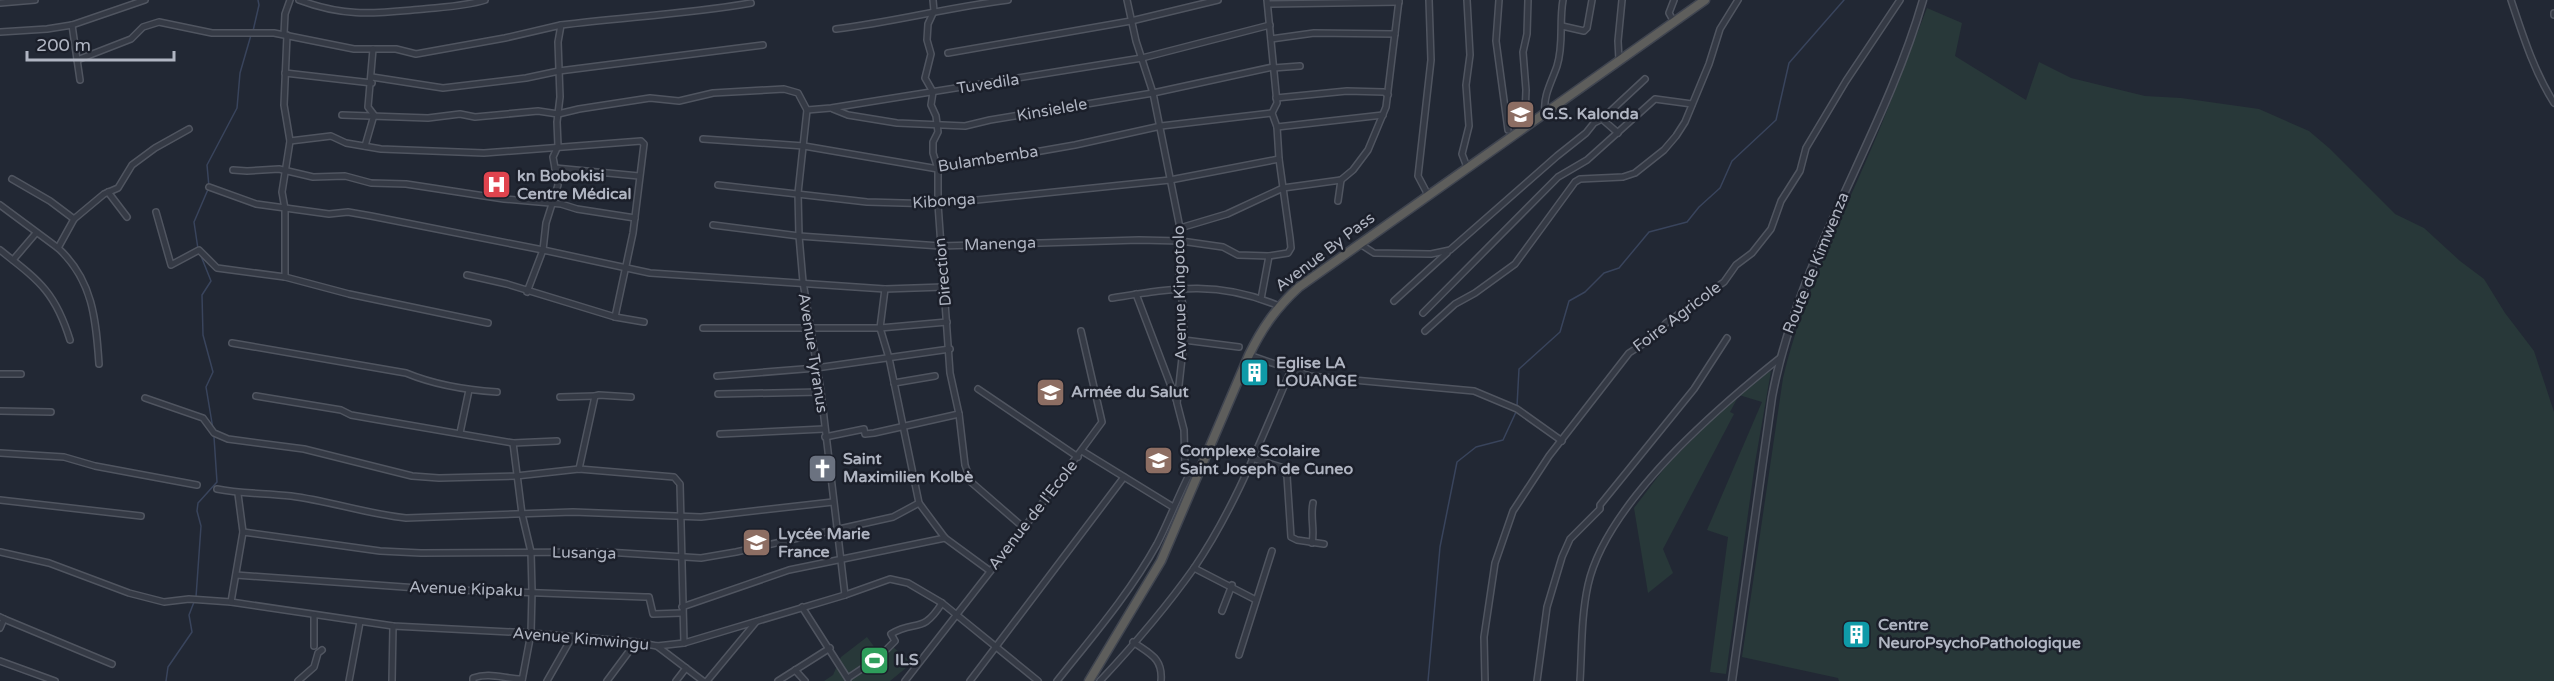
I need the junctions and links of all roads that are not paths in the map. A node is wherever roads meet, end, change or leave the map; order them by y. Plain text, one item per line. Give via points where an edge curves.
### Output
1 (35, 0) edge
2 (145, 0) edge
3 (290, 0) edge
4 (299, 0) edge
5 (485, 0) edge
6 (933, 0) edge
7 (1008, 0) edge
8 (1127, 0) edge
9 (1218, 0) edge
10 (1429, 0) edge
11 (1467, 0) edge
12 (1499, 0) edge
13 (1528, 0) edge
14 (1563, 0) edge
15 (1592, 0) edge
16 (1622, 0) edge
17 (1674, 0) edge
18 (1705, 0) edge
19 (1738, 0) edge
20 (1900, 0) edge
21 (1923, 0) edge
22 (2511, 0) edge
23 (1399, 1) edge
24 (1268, 2) edge
25 (0, 3) edge
26 (751, 3) dead end
27 (934, 11) junction
28 (1131, 21) junction
29 (1674, 22) junction
30 (72, 25) junction
31 (561, 25) junction
32 (1270, 25) junction
33 (1562, 26) junction
34 (836, 29) dead end
35 (0, 32) edge
36 (1395, 34) junction
37 (286, 35) junction
38 (1271, 39) junction
39 (763, 45) dead end
40 (373, 50) junction
41 (948, 53) dead end
42 (1142, 58) junction
43 (76, 60) junction
44 (1619, 60) junction
45 (1300, 66) dead end
46 (1273, 68) junction
47 (559, 71) junction
48 (285, 73) junction
49 (1645, 79) dead end
50 (80, 80) dead end
51 (372, 80) junction
52 (933, 92) junction
53 (1153, 93) junction
54 (1388, 95) junction
55 (1276, 98) junction
56 (2553, 100) edge
57 (1692, 104) junction
58 (831, 108) junction
59 (807, 110) junction
60 (1545, 111) junction
61 (1272, 112) junction
62 (558, 114) junction
63 (342, 115) dead end
64 (374, 115) junction
65 (1383, 115) junction
66 (1602, 119) junction
67 (1527, 124) junction
68 (937, 125) junction
69 (1161, 126) junction
70 (1277, 126) junction
71 (189, 129) dead end
72 (1508, 130) dead end
73 (1618, 133) junction
74 (703, 139) dead end
75 (290, 141) junction
76 (365, 146) junction
77 (558, 146) junction
78 (804, 146) junction
79 (1278, 159) junction
80 (1467, 167) junction
81 (555, 168) junction
82 (938, 169) junction
83 (233, 170) dead end
84 (285, 170) junction
85 (639, 176) junction
86 (12, 179) dead end
87 (1170, 180) junction
88 (1341, 180) junction
89 (718, 185) dead end
90 (209, 187) dead end
91 (1282, 188) junction
92 (108, 192) junction
93 (798, 193) junction
94 (1428, 195) junction
95 (1338, 201) dead end
96 (938, 204) junction
97 (0, 205) edge
98 (550, 205) junction
99 (285, 209) junction
100 (156, 212) dead end
101 (127, 217) dead end
102 (635, 218) junction
103 (74, 219) junction
104 (713, 225) dead end
105 (1180, 228) junction
106 (36, 233) junction
107 (799, 237) junction
108 (1181, 241) junction
109 (1360, 244) junction
110 (940, 246) junction
111 (58, 248) junction
112 (543, 249) junction
113 (0, 250) edge
114 (1450, 250) junction
115 (1269, 256) junction
116 (13, 260) junction
117 (625, 268) junction
118 (467, 275) dead end
119 (285, 277) junction
120 (802, 282) junction
121 (944, 287) junction
122 (1179, 287) junction
123 (885, 289) junction
124 (527, 292) junction
125 (1136, 294) junction
126 (1112, 298) dead end
127 (1262, 299) junction
128 (1394, 301) dead end
129 (1279, 306) junction
130 (1423, 314) dead end
131 (615, 317) junction
132 (644, 322) dead end
133 (947, 322) junction
134 (488, 323) dead end
135 (810, 327) junction
136 (703, 328) dead end
137 (880, 328) junction
138 (1081, 331) dead end
139 (1425, 331) dead end
140 (1727, 338) dead end
141 (70, 340) dead end
142 (1184, 340) junction
143 (232, 343) dead end
144 (1239, 347) dead end
145 (950, 349) junction
146 (1249, 355) junction
147 (889, 358) junction
148 (1780, 358) junction
149 (99, 364) dead end
150 (816, 368) junction
151 (1291, 370) junction
152 (0, 374) edge
153 (21, 374) dead end
154 (717, 376) dead end
155 (934, 376) dead end
156 (894, 383) junction
157 (978, 389) dead end
158 (469, 390) junction
159 (497, 392) dead end
160 (821, 392) junction
161 (717, 394) dead end
162 (256, 396) dead end
163 (595, 396) junction
164 (560, 397) dead end
165 (631, 397) dead end
166 (145, 398) dead end
167 (1177, 403) junction
168 (0, 411) edge
169 (51, 412) dead end
170 (959, 414) junction
171 (903, 426) junction
172 (824, 429) junction
173 (460, 434) junction
174 (720, 434) dead end
175 (825, 437) junction
176 (557, 441) dead end
177 (1562, 441) junction
178 (513, 443) junction
179 (1082, 451) junction
180 (0, 453) edge
181 (1078, 457) junction
182 (1252, 458) junction
183 (579, 469) junction
184 (1194, 475) junction
185 (516, 476) junction
186 (1124, 477) junction
187 (197, 485) dead end
188 (217, 489) dead end
189 (238, 494) junction
190 (0, 500) edge
191 (833, 502) junction
192 (919, 503) junction
193 (1313, 503) dead end
194 (1173, 507) junction
195 (522, 514) junction
196 (141, 516) dead end
197 (680, 517) junction
198 (1024, 528) junction
199 (837, 529) junction
200 (243, 532) junction
201 (945, 538) junction
202 (1312, 543) junction
203 (1324, 544) dead end
204 (1272, 551) dead end
205 (0, 552) edge
206 (531, 552) junction
207 (681, 558) junction
208 (841, 558) junction
209 (1194, 568) junction
210 (990, 572) junction
211 (236, 575) junction
212 (1232, 585) junction
213 (532, 591) junction
214 (845, 595) junction
215 (1256, 600) junction
216 (231, 602) junction
217 (942, 603) junction
218 (802, 607) junction
219 (682, 610) junction
220 (1222, 611) dead end
221 (957, 614) junction
222 (314, 615) junction
223 (2, 618) edge
224 (757, 621) junction
225 (360, 622) junction
226 (393, 626) junction
227 (0, 628) edge
228 (531, 633) junction
229 (572, 637) junction
230 (636, 642) junction
231 (684, 642) junction
232 (1133, 642) junction
233 (314, 646) dead end
234 (657, 646) junction
235 (830, 648) junction
236 (996, 648) junction
237 (322, 650) dead end
238 (1239, 655) dead end
239 (0, 661) edge
240 (112, 664) dead end
241 (686, 668) junction
242 (795, 670) junction
243 (522, 680) edge
244 (849, 680) edge
245 (55, 681) edge
246 (298, 681) edge
247 (350, 681) edge
248 (392, 681) edge
249 (473, 681) edge
250 (547, 681) edge
251 (607, 681) edge
252 (676, 681) edge
253 (705, 681) edge
254 (778, 681) edge
255 (805, 681) edge
256 (905, 681) edge
257 (970, 681) edge
258 (1038, 681) edge
259 (1058, 681) edge
260 (1089, 681) edge
261 (1100, 681) edge
262 (1161, 681) edge
263 (1485, 681) edge
264 (1537, 681) edge
265 (1580, 681) edge
266 (1732, 681) edge

1 - 25 street
2 - 30 street
3 - 37 street via 285,14
4 - 5 street via 359,14
6 - 27 street, Direction
7 - 27 street
8 - 28 street, Avenue Kingotolo
9 - 28 street
10 - 94 street via 1431,60 1418,177
11 - 80 street via 1469,126 1462,154
12 - 72 street via 1496,41
13 - 67 street via 1523,52
14 - 33 street
15 - 33 street via 1584,31
16 - 44 street
17 - 29 street via 1669,13
18 - 29 highway, Avenue By Pass
19 - 57 street via 1720,29
20 - 177 street, Foire Agricole via 1806,148 1800,171 1781,201 1771,229 1714,290 1630,352
21 - 148 street, Route de Kimwenza via 1906,51 1798,301
22 - 56 street via 2541,82
23 - 24 street
23 - 36 street
24 - 32 street
26 - 31 street
27 - 34 street
27 - 52 street, Direction via 928,24 931,54 925,78
28 - 41 street
28 - 42 street, Avenue Kingotolo
29 - 44 highway, Avenue By Pass
30 - 35 street
30 - 43 street
31 - 40 street via 419,54
31 - 47 street
32 - 38 street
32 - 42 street, Tuvedila
33 - 60 street via 1558,62
36 - 38 street via 1314,33
36 - 54 street
37 - 40 street
37 - 43 street via 212,33 159,22 143,27 130,39
37 - 48 street
38 - 46 street
39 - 47 street
40 - 51 street
42 - 52 street, Tuvedila
42 - 53 street, Avenue Kingotolo
43 - 50 street
44 - 60 highway, Avenue By Pass
45 - 46 street, Kinsielele
46 - 53 street, Kinsielele
46 - 55 street
47 - 51 street via 443,88
47 - 62 street
48 - 51 street
48 - 75 street via 285,118
49 - 66 street
51 - 64 street via 368,107
52 - 58 street, Tuvedila
52 - 68 street, Direction via 931,105
53 - 68 street, Kinsielele via 965,126
53 - 69 street, Avenue Kingotolo
54 - 55 street via 1347,91
54 - 65 street
55 - 61 street
57 - 73 street via 1655,99
57 - 139 street via 1685,122 1664,150 1629,175 1575,182 1515,264 1455,304
58 - 59 street, Tuvedila
58 - 68 street, Kinsielele via 848,115 897,123
59 - 62 street via 798,93 790,89 713,93 679,101 650,98
59 - 78 street, Avenue Tyranus
60 - 67 highway, Avenue By Pass
61 - 69 street, Bulambemba
61 - 70 street
62 - 64 street via 538,111 428,118
62 - 77 street
63 - 64 street
64 - 76 street
65 - 70 street
65 - 88 street via 1368,150
66 - 73 street
66 - 114 street
67 - 80 highway, Avenue By Pass
68 - 82 street, Direction via 938,136 932,146
69 - 82 street, Bulambemba
69 - 87 street, Avenue Kingotolo
70 - 79 street
71 - 92 street via 140,158 118,188
73 - 130 street via 1587,160 1558,177
74 - 78 street, Bulambemba
75 - 76 street via 330,136
75 - 84 street
76 - 77 street via 484,153
77 - 81 street via 553,157
77 - 85 street via 641,141 644,144
78 - 82 street, Bulambemba
78 - 93 street, Avenue Tyranus
79 - 87 street, Kibonga
79 - 91 street
80 - 94 highway, Avenue By Pass
81 - 85 street
81 - 98 street via 558,185
82 - 96 street, Direction
83 - 84 street
84 - 98 street via 313,177 345,176 371,183 406,183
84 - 99 street
85 - 102 street
86 - 103 street
87 - 96 street, Kibonga
87 - 105 street, Avenue Kingotolo
88 - 91 street
88 - 95 street
89 - 93 street, Kibonga
90 - 99 street via 256,204
91 - 105 street via 1227,214
91 - 115 street, Manenga via 1291,248 1284,254
92 - 101 street
92 - 103 street
93 - 96 street, Kibonga via 867,202
93 - 107 street, Avenue Tyranus
94 - 109 highway, Avenue By Pass
96 - 110 street, Direction
97 - 106 street
98 - 102 street
98 - 112 street
99 - 112 street via 351,213
99 - 119 street
100 - 119 street via 171,265 199,250 217,268
102 - 117 street
103 - 111 street
104 - 107 street, Manenga
105 - 108 street, Avenue Kingotolo
106 - 111 street
106 - 116 street
107 - 110 street, Manenga
107 - 120 street, Avenue Tyranus
108 - 110 street, Manenga
108 - 115 street, Manenga via 1223,247 1238,255
108 - 122 street, Avenue Kingotolo
109 - 114 street via 1374,253 1431,254
109 - 129 highway, Avenue By Pass
110 - 121 street, Direction
111 - 149 street via 82,279 92,301
112 - 117 street
112 - 124 street
113 - 116 street
114 - 128 street
115 - 127 street
116 - 141 street via 42,282 52,296
117 - 120 street via 650,273
117 - 131 street
118 - 124 street
119 - 134 street
120 - 123 street
120 - 135 street, Avenue Tyranus
121 - 123 street
121 - 133 street, Direction
122 - 125 street
122 - 127 street via 1226,290
122 - 142 street, Avenue Kingotolo
123 - 137 street
124 - 131 street
125 - 126 street
125 - 167 street
127 - 129 street
129 - 146 highway, Avenue By Pass via 1265,323
131 - 132 street
133 - 137 street
133 - 145 street, Direction
135 - 136 street
135 - 137 street
135 - 150 street, Avenue Tyranus
137 - 147 street
138 - 179 street, Avenue de l'Ecole via 1103,421
140 - 264 street via 1694,389 1600,509 1569,542 1547,607
142 - 144 street
142 - 167 street, Avenue Kingotolo
143 - 158 street via 406,373
145 - 147 street
145 - 170 street, Direction via 950,373
146 - 151 street
146 - 184 highway, Avenue By Pass
147 - 150 street
147 - 156 street
148 - 265 street via 1661,466 1619,517 1588,586
148 - 266 street, Route de Kimwenza
150 - 154 street
150 - 160 street, Avenue Tyranus
151 - 177 street via 1326,378 1474,391 1517,410
151 - 182 street
152 - 153 street
155 - 156 street
156 - 171 street
157 - 181 street
158 - 159 street
158 - 173 street
160 - 161 street
160 - 172 street, Avenue Tyranus
162 - 173 street
163 - 164 street
163 - 165 street
163 - 183 street
166 - 185 street via 203,418 214,433 228,439 304,449 412,476
167 - 184 street, Avenue Kingotolo via 1184,430 1185,464
168 - 169 street
170 - 171 street
170 - 198 street, Direction via 971,482
171 - 175 street
171 - 192 street
172 - 174 street
172 - 175 street, Avenue Tyranus
173 - 178 street
175 - 191 street, Avenue Tyranus
176 - 178 street
177 - 263 street, Foire Agricole via 1512,513 1500,546 1485,626
178 - 185 street
179 - 181 street, Avenue de l'Ecole
179 - 186 street
180 - 187 street via 64,457
181 - 198 street, Avenue de l'Ecole
182 - 202 street via 1281,467 1290,485 1291,537
182 - 209 street
183 - 185 street
183 - 197 street via 674,477 680,484
184 - 194 street
184 - 260 highway, Avenue By Pass via 1156,572
185 - 195 street
186 - 194 street
186 - 236 street
188 - 189 street
189 - 195 street via 291,496 406,518
189 - 200 street
190 - 196 street
191 - 197 street via 714,517
191 - 199 street, Avenue Tyranus
192 - 199 street, Lusanga via 893,518
192 - 201 street
193 - 202 street
194 - 259 street via 1145,563
195 - 197 street via 585,512
195 - 206 street
197 - 207 street
198 - 210 street, Avenue de l'Ecole
199 - 207 street, Lusanga via 736,552
199 - 208 street, Avenue Tyranus
200 - 206 street, Lusanga via 380,551
200 - 211 street
201 - 208 street
201 - 210 street
202 - 203 street
204 - 215 street
205 - 216 street, Avenue Kimwingu via 49,563 152,600
206 - 207 street, Lusanga
206 - 213 street
207 - 219 street
208 - 214 street, Avenue Tyranus
208 - 219 street via 789,570
209 - 212 street
209 - 232 street
210 - 221 street, Avenue de l'Ecole
211 - 213 street, Avenue Kipaku via 432,590
211 - 216 street
212 - 215 street
212 - 220 street
213 - 219 street, Avenue Kipaku via 649,597 653,614
213 - 228 street
214 - 217 street, Avenue Kimwingu via 890,579 908,583
214 - 218 street, Avenue Kimwingu
215 - 238 street
216 - 222 street, Avenue Kimwingu
217 - 221 street, Avenue Kimwingu
217 - 244 street via 924,624 891,634 896,641
218 - 224 street, Avenue Kimwingu
218 - 235 street
219 - 231 street
221 - 236 street, Avenue Kimwingu
221 - 256 street, Avenue de l'Ecole
222 - 225 street, Avenue Kimwingu
222 - 233 street
223 - 227 street
223 - 240 street
224 - 231 street, Avenue Kimwingu
224 - 253 street
225 - 226 street, Avenue Kimwingu
225 - 247 street
226 - 228 street, Avenue Kimwingu
226 - 248 street
228 - 229 street, Avenue Kimwingu
228 - 243 street
229 - 230 street, Avenue Kimwingu
229 - 250 street
230 - 234 street, Avenue Kimwingu
230 - 251 street
231 - 234 street, Avenue Kimwingu
232 - 261 street
232 - 262 street via 1158,660
234 - 241 street
235 - 242 street
235 - 244 street
236 - 257 street
236 - 258 street, Avenue Kimwingu
237 - 246 street via 314,666
239 - 245 street
241 - 252 street
241 - 253 street
242 - 254 street
242 - 255 street
243 - 249 street via 492,675

